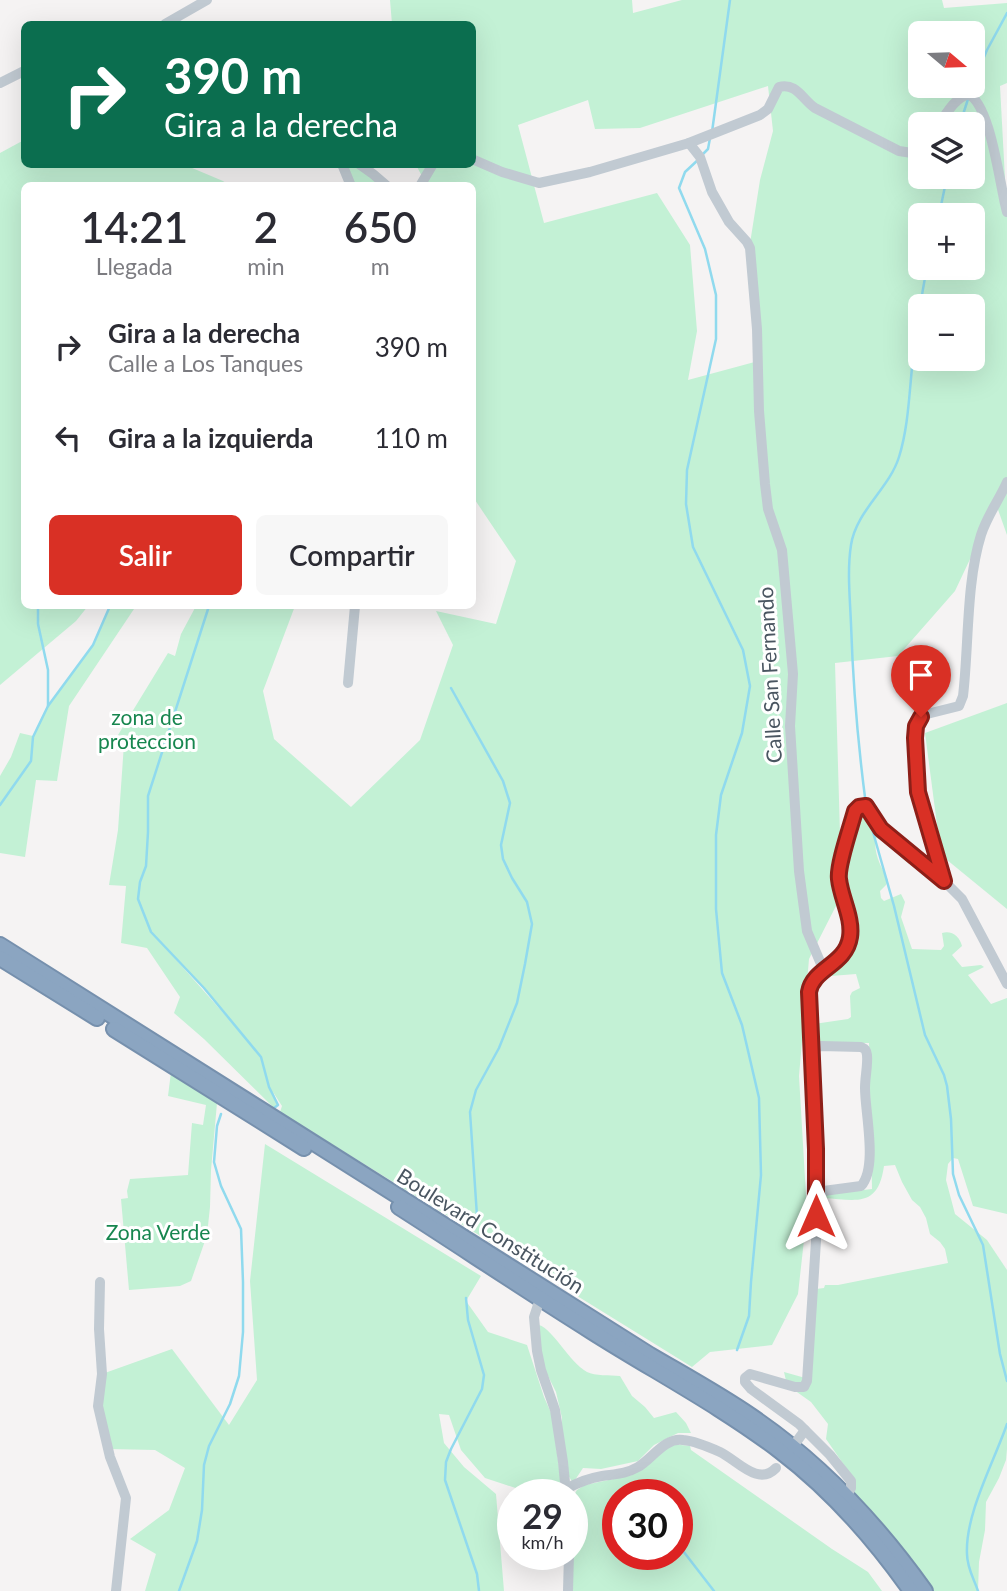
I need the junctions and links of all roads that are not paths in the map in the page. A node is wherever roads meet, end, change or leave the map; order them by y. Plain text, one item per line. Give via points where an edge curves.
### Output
1 (207, 0) edge
2 (170, 21) edge
3 (21, 72) edge
4 (0, 83) edge
5 (948, 112) edge
6 (982, 112) edge
7 (985, 123) edge
8 (689, 143) junction
9 (908, 152) edge
10 (476, 161) edge
11 (365, 168) edge
12 (382, 182) edge
13 (1007, 212) edge
14 (1007, 482) edge
15 (355, 609) edge
16 (348, 683) dead end
17 (944, 881) junction
18 (0, 945) edge
19 (0, 958) edge
20 (824, 971) junction
21 (1007, 984) edge
22 (811, 1049) junction
23 (816, 1192) junction
24 (100, 1282) dead end
25 (540, 1299) junction
26 (805, 1430) junction
27 (797, 1441) dead end
28 (776, 1468) dead end
29 (565, 1479) edge
30 (588, 1479) edge
31 (846, 1497) junction
32 (569, 1570) edge
33 (116, 1591) edge
34 (568, 1591) edge
35 (911, 1591) edge
36 (925, 1591) edge

1 - 2 street
3 - 4 street
5 - 6 street via 968,94
7 - 13 street
8 - 9 street via 760,115 779,87 786,85 815,108
8 - 10 street via 539,183
8 - 20 street, Calle San Fernando via 701,157 712,192 729,222 750,248 765,484 782,550 793,674 790,726 799,871 807,930
11 - 12 street
14 - 17 street via 980,538 961,703 921,717 916,726 918,792
15 - 16 street
17 - 20 street via 881,829 866,806 859,807 838,878 850,940 843,954
17 - 21 street via 962,899
18 - 31 highway, Boulevard Constitución via 752,1416
19 - 25 highway, Boulevard Constitución
20 - 22 street via 810,987
22 - 23 street
22 - 23 street via 861,1047 867,1053 866,1180 861,1186
23 - 26 street via 807,1381 800,1387 758,1375 745,1378 747,1386
24 - 33 street via 98,1406 126,1498
25 - 29 street via 534,1317 537,1351 555,1410
25 - 35 highway, Boulevard Constitución via 783,1453 860,1528
26 - 27 street
26 - 31 street via 851,1481
28 - 30 street via 764,1475 754,1473 719,1451 678,1439 632,1471
31 - 36 highway, Boulevard Constitución
32 - 34 street

